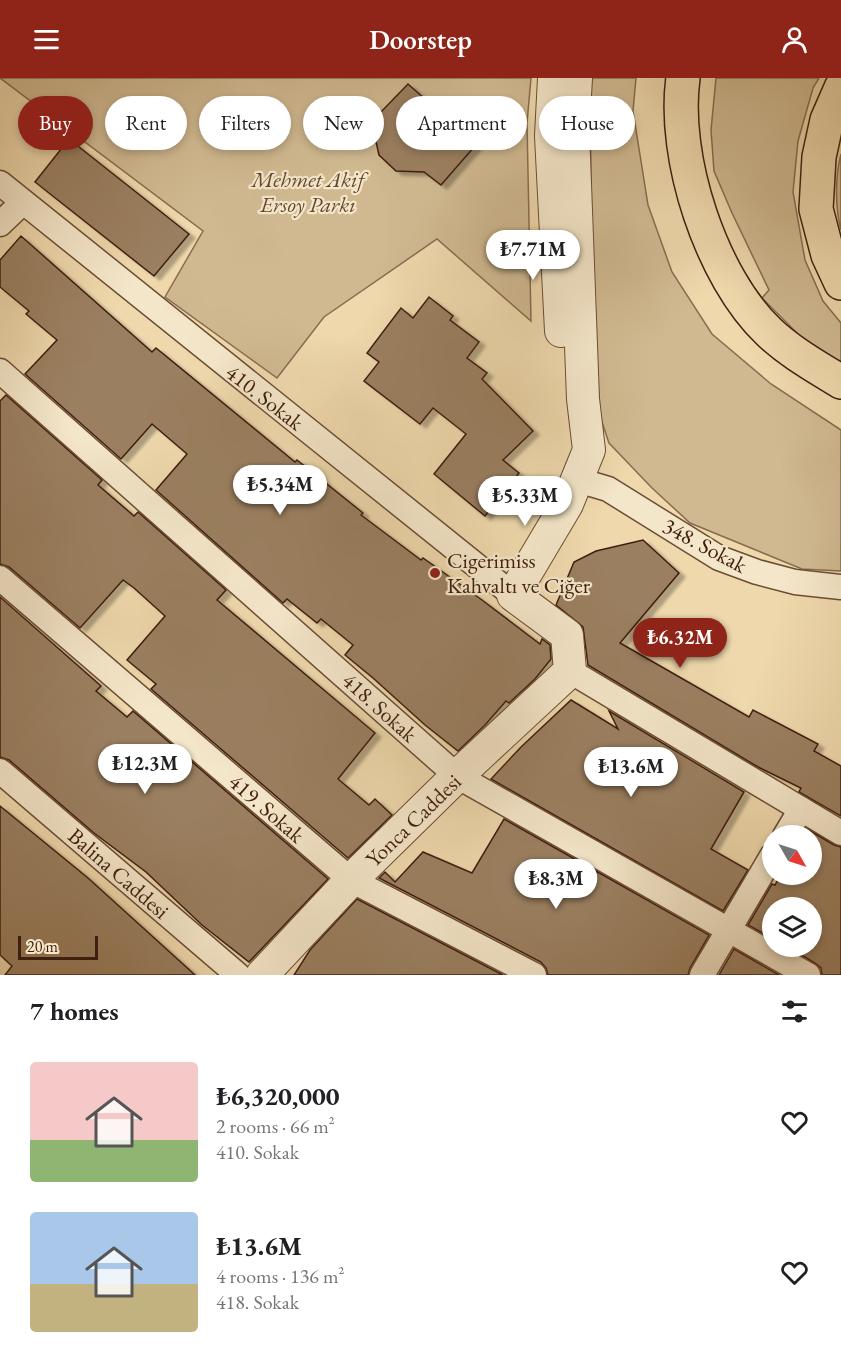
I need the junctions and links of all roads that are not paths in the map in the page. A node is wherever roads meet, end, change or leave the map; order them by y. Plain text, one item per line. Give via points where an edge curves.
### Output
1 (554, 78) edge
2 (576, 78) edge
3 (680, 82) edge
4 (841, 88) edge
5 (0, 183) edge
6 (23, 202) junction
7 (0, 224) edge
8 (841, 283) edge
9 (0, 371) edge
10 (841, 382) edge
11 (578, 480) junction
12 (0, 578) edge
13 (841, 587) edge
14 (513, 595) junction
15 (570, 671) junction
16 (0, 771) edge
17 (457, 776) junction
18 (801, 809) junction
19 (792, 825) edge
20 (841, 833) edge
21 (762, 873) edge
22 (351, 880) junction
23 (728, 931) junction
24 (238, 975) edge
25 (262, 975) edge
26 (534, 975) edge
27 (702, 975) edge
28 (808, 975) edge

1 - 11 street via 551,136 562,361
2 - 11 street via 573,130 583,399 589,450
3 - 10 highway via 686,155 696,203 736,290 770,332
4 - 8 highway via 827,120 819,157 816,209 828,255
5 - 6 street, 410. Sokak
6 - 7 street
6 - 14 street, 410. Sokak
9 - 17 street, 418. Sokak
11 - 13 street, 348. Sokak via 608,489 719,558 795,582
11 - 14 street
12 - 22 street, 419. Sokak
14 - 15 street, 410. Sokak via 567,635
15 - 17 street, Yonca Caddesi
15 - 18 street
16 - 24 street, Balina Caddesi
17 - 22 street, Yonca Caddesi
17 - 23 street, 418. Sokak
18 - 19 street
18 - 20 street
21 - 23 street
22 - 25 street, Yonca Caddesi
22 - 26 street, 419. Sokak
23 - 27 street
23 - 28 street, 418. Sokak

